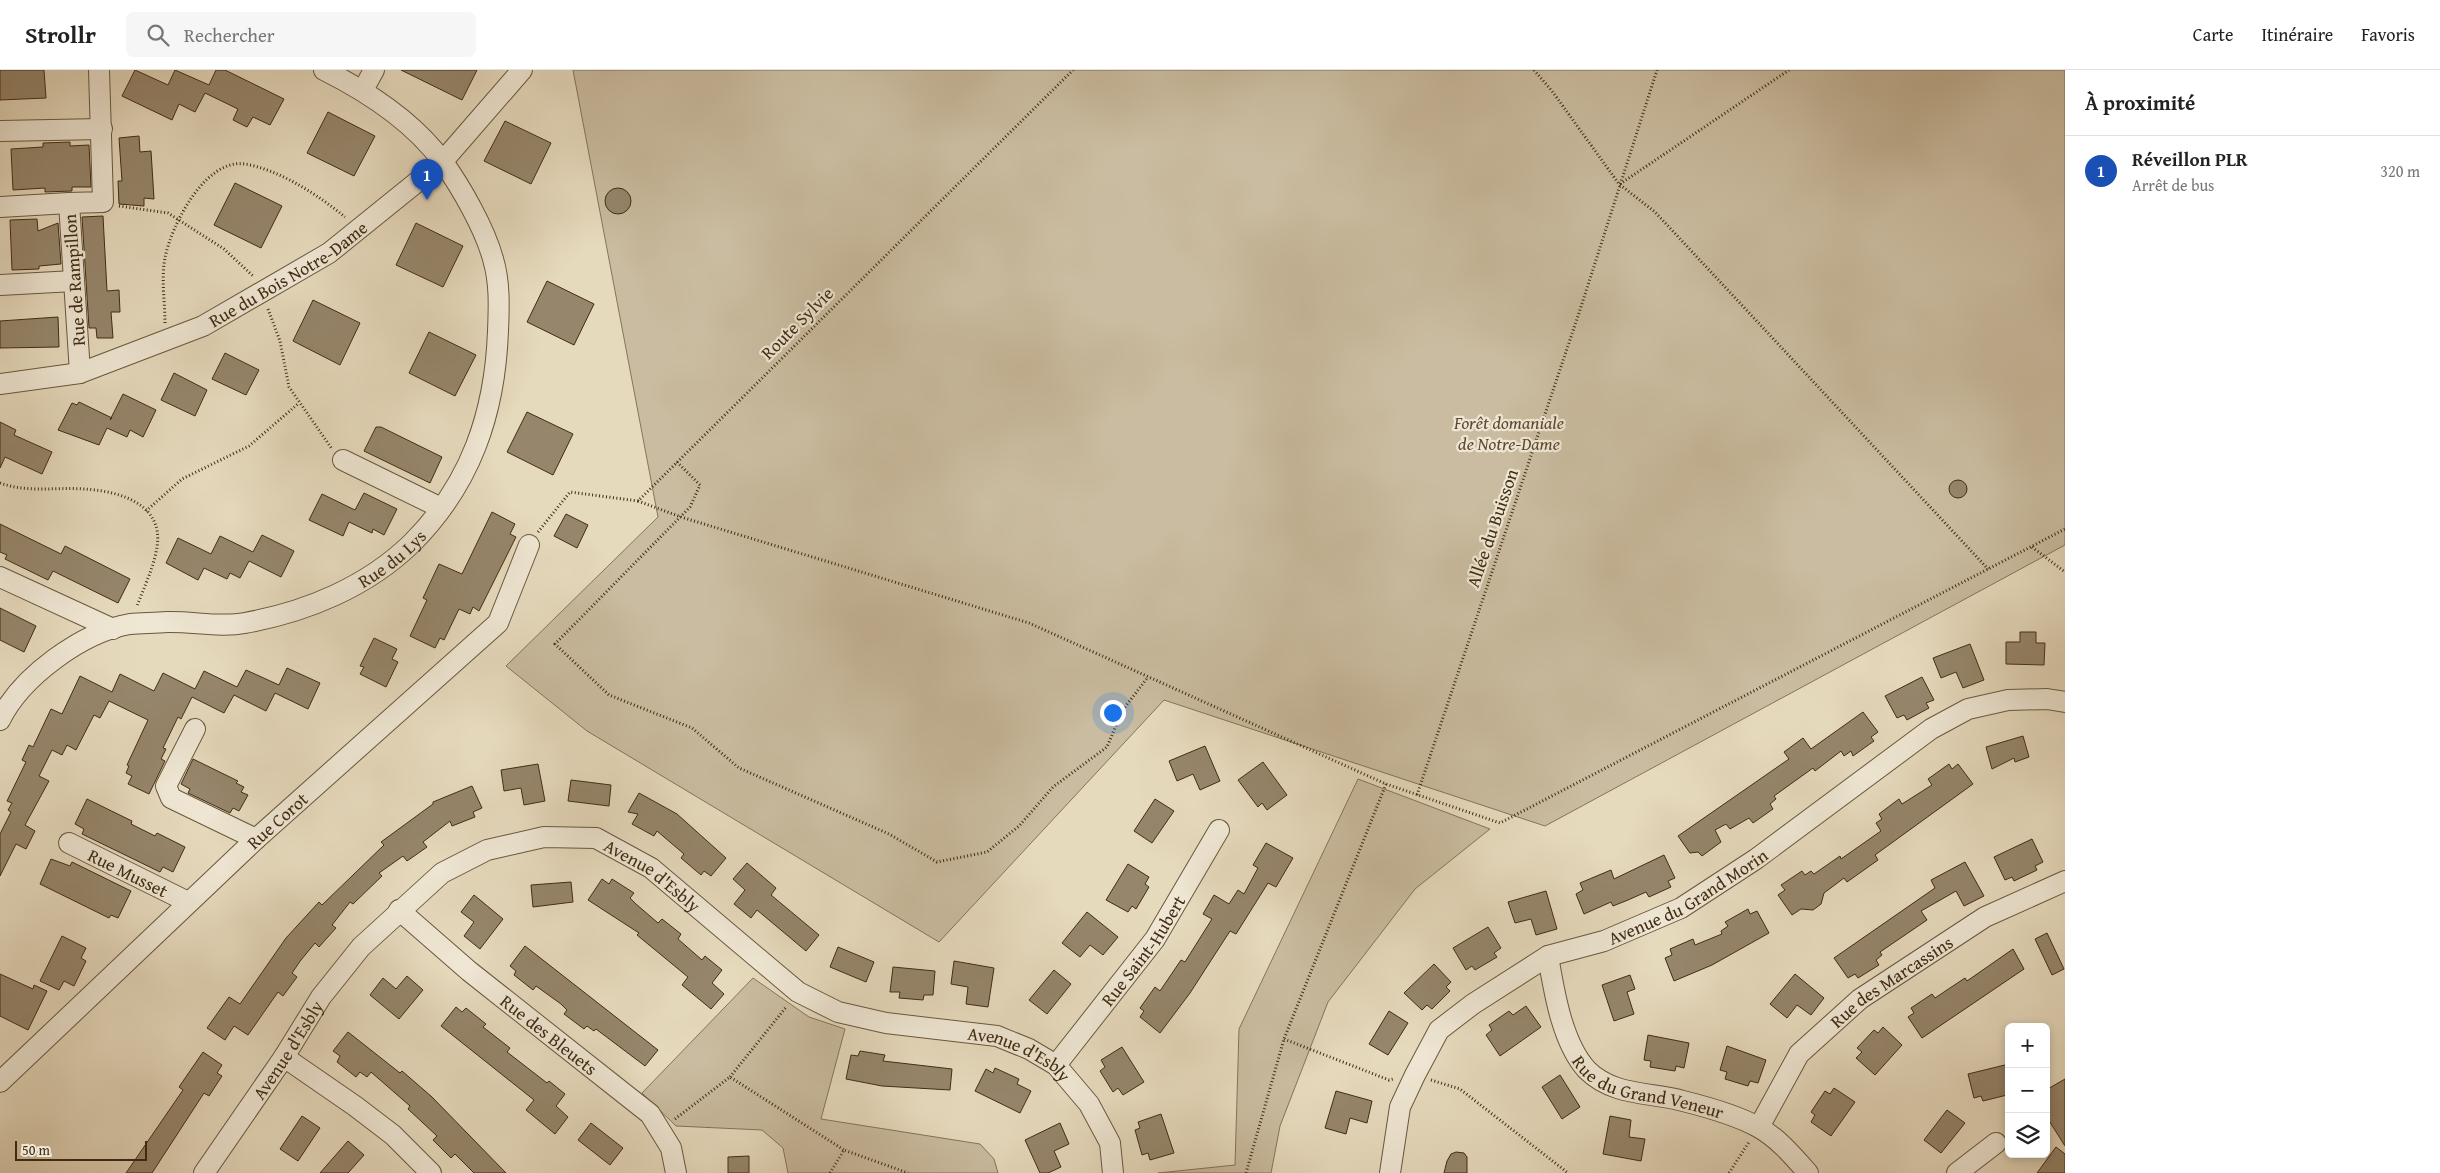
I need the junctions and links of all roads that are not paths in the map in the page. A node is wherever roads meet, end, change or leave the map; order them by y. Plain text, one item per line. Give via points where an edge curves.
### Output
1 (99, 70) edge
2 (324, 70) edge
3 (374, 70) edge
4 (522, 70) edge
5 (364, 90) junction
6 (102, 130) junction
7 (0, 131) edge
8 (443, 161) junction
9 (69, 203) junction
10 (0, 207) edge
11 (74, 282) junction
12 (0, 285) edge
13 (80, 373) junction
14 (0, 384) edge
15 (343, 460) dead end
16 (441, 508) junction
17 (529, 545) road end
18 (0, 577) edge
19 (122, 627) junction
20 (2065, 702) edge
21 (0, 720) edge
22 (195, 729) dead end
23 (1219, 830) dead end
24 (256, 839) junction
25 (69, 843) dead end
26 (2065, 881) edge
27 (188, 902) junction
28 (399, 910) junction
29 (1548, 956) junction
30 (284, 1057) junction
31 (1056, 1065) junction
32 (0, 1082) edge
33 (1759, 1127) junction
34 (1996, 1143) dead end
35 (204, 1173) edge
36 (431, 1173) edge
37 (676, 1173) edge
38 (1113, 1173) edge
39 (1390, 1173) edge
40 (1808, 1173) edge
41 (1957, 1173) edge

1 - 6 street, Rue de Rampillon
2 - 5 street, Rue du Lys
3 - 5 street
4 - 8 street, Rue du Bois Notre-Dame
5 - 8 street, Rue du Lys via 427,143
6 - 7 street
6 - 9 street, Rue de Rampillon via 103,202
8 - 13 street, Rue du Bois Notre-Dame via 320,258 203,326
8 - 16 street, Rue du Lys via 469,204 493,258 499,300 495,378 485,424 468,466
9 - 10 street
9 - 11 street, Rue de Rampillon
11 - 12 street
11 - 13 street, Rue de Rampillon
13 - 14 street, Rue du Bois Notre-Dame
15 - 16 street
16 - 19 street, Rue du Lys via 412,543 374,573 333,597 242,624 170,622
17 - 24 street, Rue Corot via 498,623
18 - 19 street
19 - 21 street, Rue du Lys via 71,648 38,670
20 - 29 street, Avenue du Grand Morin via 2008,700 1968,708 1931,729 1756,859 1681,908 1604,940
22 - 24 street via 166,786 171,798
23 - 31 street, Rue Saint-Hubert via 1155,939
24 - 27 street, Rue Corot
25 - 27 street, Rue Musset
26 - 33 street, Rue des Marcassins via 1985,917 1860,999 1800,1054
27 - 32 street, Rue Corot
28 - 30 street, Avenue d'Esbly via 361,947 321,996
28 - 31 street, Avenue d'Esbly via 442,873 487,850 544,837 596,838 651,868 798,992 838,1012 886,1023 998,1036
28 - 37 street, Rue des Bleuets via 469,971 650,1114 671,1148
29 - 33 street, Rue du Grand Veneur via 1556,1004 1571,1043 1587,1069 1612,1087 1644,1096 1681,1100
29 - 39 street, Avenue du Grand Morin via 1439,1030 1400,1107
30 - 35 street, Avenue d'Esbly
30 - 36 street via 378,1123
31 - 38 street, Avenue d'Esbly via 1089,1104 1110,1143
33 - 40 street, Rue du Grand Veneur via 1786,1148
34 - 41 street

